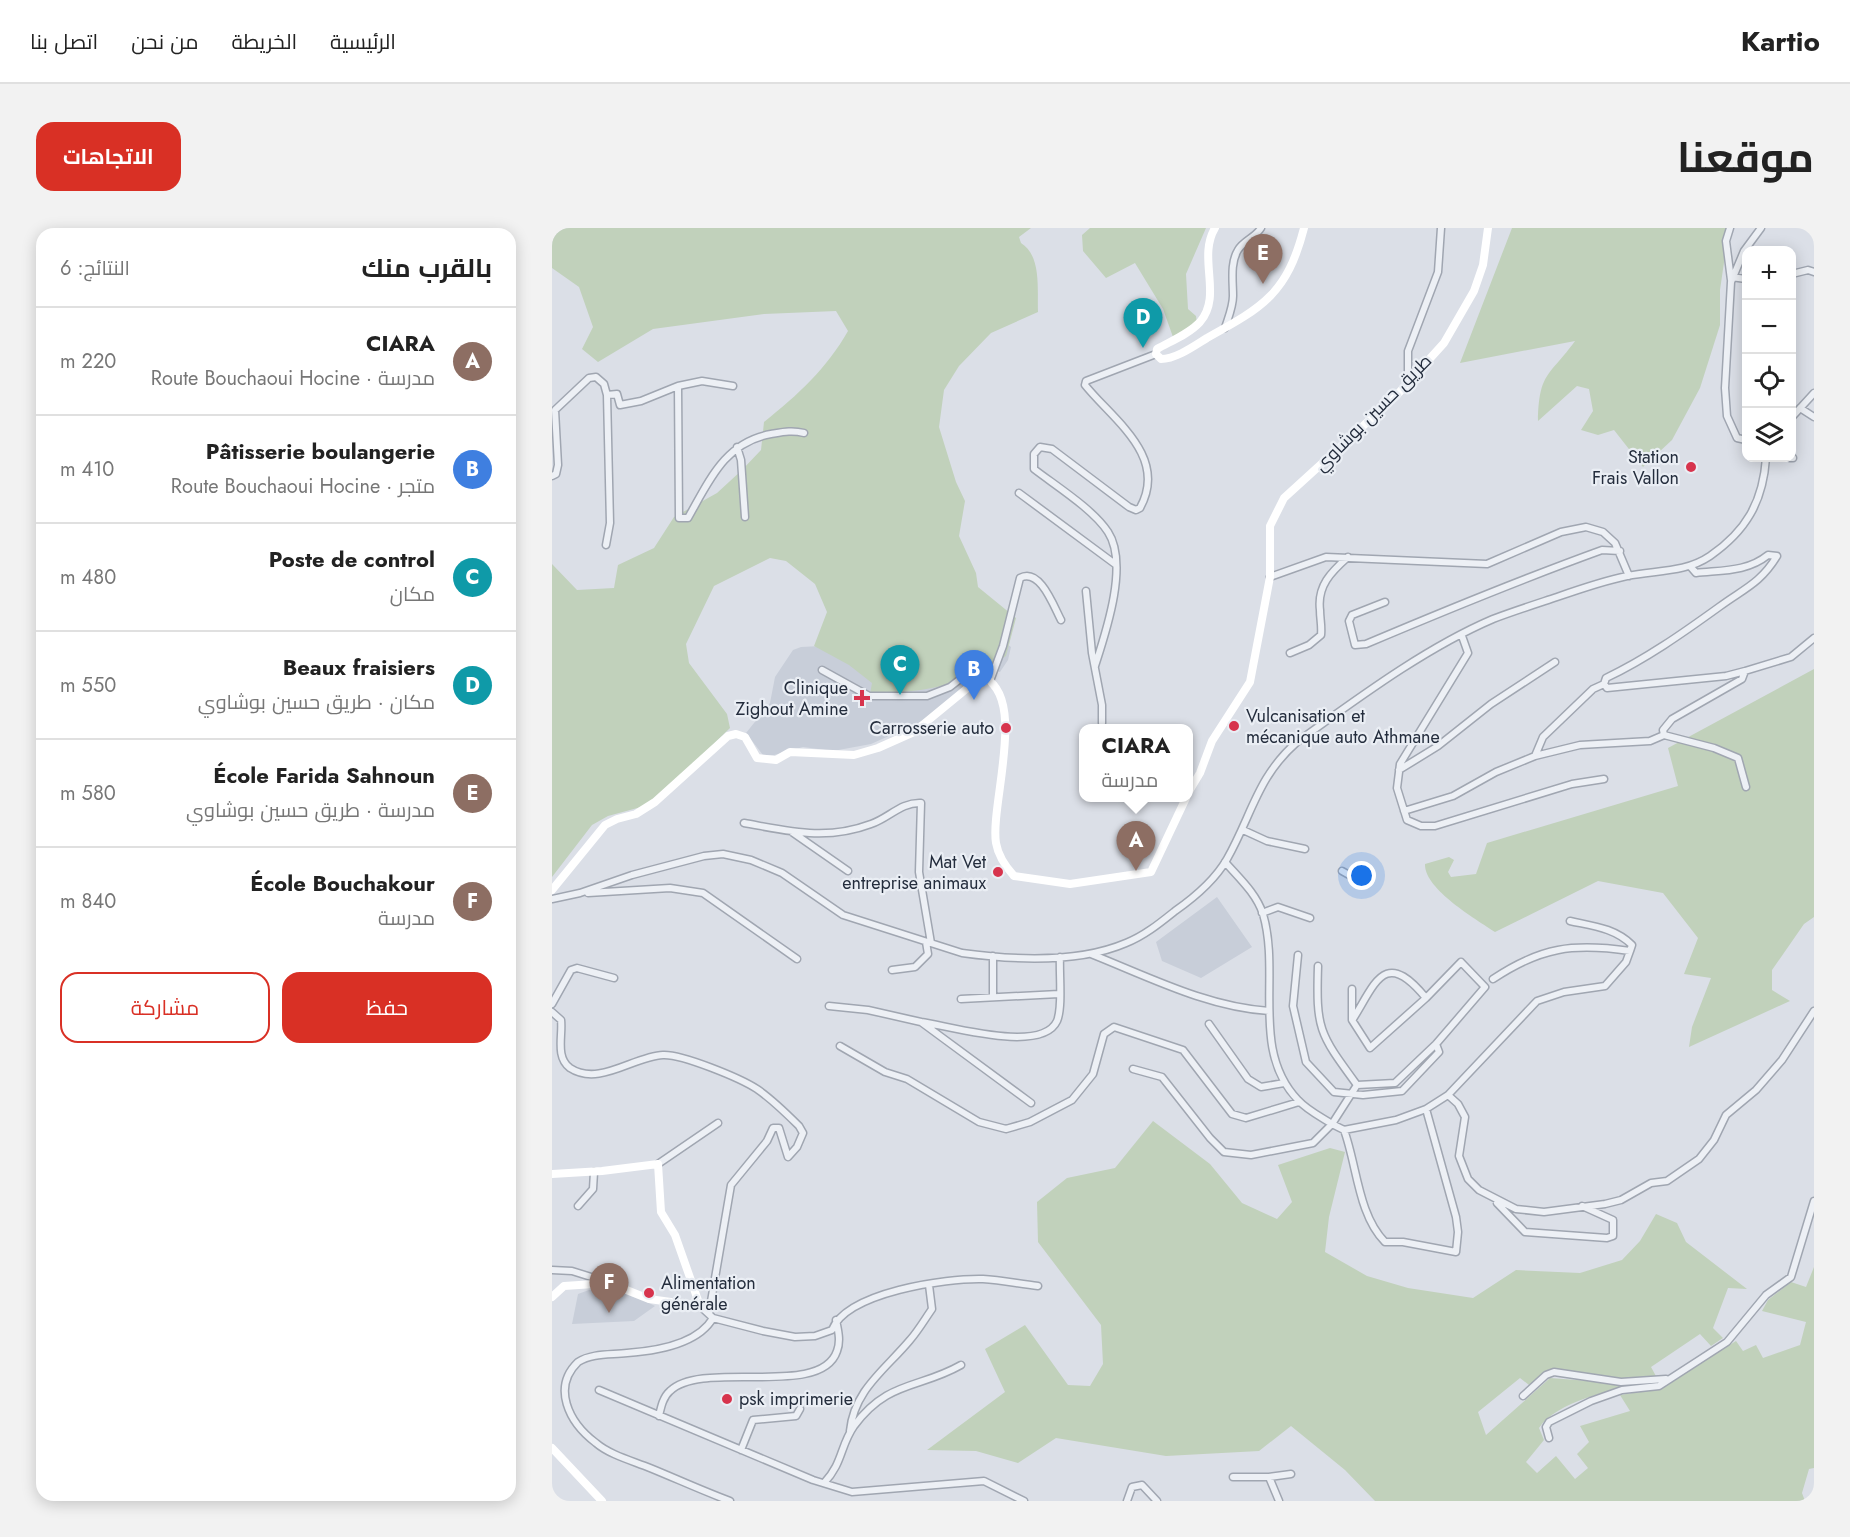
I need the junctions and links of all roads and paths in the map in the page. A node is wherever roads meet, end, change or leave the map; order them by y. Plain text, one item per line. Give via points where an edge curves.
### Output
1 (1215, 228) edge
2 (1261, 228) edge
3 (1304, 228) edge
4 (1441, 228) edge
5 (1488, 228) edge
6 (1730, 228) edge
7 (1761, 228) edge
8 (1814, 272) edge
9 (1796, 273) edge
10 (1732, 278) junction
11 (1742, 279) edge
12 (1225, 328) junction
13 (1156, 354) junction
14 (1408, 383) junction
15 (678, 386) junction
16 (733, 386) dead end
17 (1814, 393) edge
18 (607, 394) junction
19 (1800, 408) junction
20 (1796, 412) edge
21 (1814, 417) edge
22 (804, 433) dead end
23 (1742, 439) edge
24 (737, 447) junction
25 (1765, 462) edge
26 (552, 476) edge
27 (1019, 493) dead end
28 (745, 517) dead end
29 (606, 545) dead end
30 (1620, 551) junction
31 (1777, 556) junction
32 (1348, 557) junction
33 (1785, 559) dead end
34 (1115, 564) junction
35 (1690, 566) junction
36 (1676, 570) junction
37 (1696, 573) junction
38 (1629, 576) junction
39 (1270, 577) junction
40 (1086, 591) dead end
41 (1385, 602) dead end
42 (1061, 620) dead end
43 (1461, 636) junction
44 (1814, 638) edge
45 (1290, 653) dead end
46 (1555, 662) dead end
47 (1095, 666) junction
48 (822, 670) dead end
49 (1745, 671) junction
50 (987, 679) junction
51 (1604, 684) junction
52 (1102, 723) dead end
53 (1664, 735) junction
54 (1534, 756) junction
55 (1399, 770) junction
56 (1604, 779) dead end
57 (1193, 785) edge
58 (1746, 787) dead end
59 (1184, 802) edge
60 (1404, 811) junction
61 (744, 822) dead end
62 (1243, 830) junction
63 (790, 831) junction
64 (1305, 849) dead end
65 (1225, 862) junction
66 (848, 871) dead end
67 (1342, 871) dead end
68 (1351, 876) dead end
69 (552, 890) edge
70 (580, 893) junction
71 (552, 899) edge
72 (1262, 913) junction
73 (1310, 918) dead end
74 (1570, 921) dead end
75 (929, 942) junction
76 (1630, 951) junction
77 (1091, 954) junction
78 (1298, 955) dead end
79 (993, 956) junction
80 (1060, 957) junction
81 (797, 958) dead end
82 (1318, 966) dead end
83 (892, 970) dead end
84 (614, 978) dead end
85 (1492, 979) dead end
86 (1352, 989) dead end
87 (1059, 994) junction
88 (993, 997) junction
89 (1426, 998) junction
90 (961, 999) dead end
91 (552, 1004) edge
92 (829, 1006) dead end
93 (1269, 1011) junction
94 (1814, 1011) edge
95 (552, 1012) edge
96 (1352, 1020) junction
97 (921, 1022) junction
98 (1209, 1024) dead end
99 (1436, 1044) junction
100 (840, 1046) dead end
101 (1133, 1069) dead end
102 (1284, 1083) junction
103 (1357, 1085) junction
104 (1349, 1093) junction
105 (1448, 1095) junction
106 (1299, 1102) junction
107 (1031, 1103) dead end
108 (1425, 1109) junction
109 (718, 1123) dead end
110 (1332, 1125) junction
111 (1344, 1130) junction
112 (658, 1164) junction
113 (594, 1172) junction
114 (552, 1174) edge
115 (1494, 1199) junction
116 (1814, 1201) edge
117 (1582, 1205) junction
118 (578, 1206) dead end
119 (1516, 1209) junction
120 (1516, 1221) junction
121 (552, 1270) edge
122 (609, 1282) junction
123 (929, 1285) junction
124 (1038, 1286) dead end
125 (552, 1297) edge
126 (700, 1306) junction
127 (711, 1316) junction
128 (836, 1319) junction
129 (961, 1365) dead end
130 (1670, 1379) junction
131 (599, 1390) dead end
132 (1522, 1396) dead end
133 (800, 1409) dead end
134 (659, 1416) junction
135 (849, 1435) junction
136 (1549, 1438) dead end
137 (552, 1448) edge
138 (741, 1450) junction
139 (1291, 1474) dead end
140 (1233, 1477) dead end
141 (1269, 1477) junction
142 (824, 1483) junction
143 (602, 1501) edge
144 (730, 1501) edge
145 (1024, 1501) edge
146 (1127, 1501) edge
147 (1157, 1501) edge
148 (1279, 1501) edge

1 - 13 street via 1208,245 1210,308 1199,323 1157,349
2 - 12 street via 1256,237 1237,251 1233,297
3 - 12 street via 1290,270 1279,288 1265,303
4 - 14 street via 1438,272 1408,351
5 - 14 street, طريق حسين بوشاوي via 1483,265 1474,291 1444,343
6 - 10 street via 1726,241
7 - 10 street via 1744,251
8 - 9 street
10 - 11 street
10 - 23 street via 1725,388 1727,416 1737,438
12 - 13 street via 1165,359
13 - 34 street via 1101,374 1084,385 1134,439 1144,460 1147,482 1140,508 1129,507 1052,449 1040,447 1034,454 1034,469 1107,530 1115,545
14 - 39 street, طريق حسين بوشاوي via 1284,498 1270,526
15 - 16 street via 702,381
15 - 18 street via 641,402 620,405 617,394
15 - 24 street via 679,518 688,518 725,457
17 - 19 street
18 - 26 street via 604,384 596,377 589,378 555,410 558,465
18 - 29 street via 610,523
19 - 20 street
19 - 21 street
22 - 24 street via 793,430 758,436
24 - 28 street
25 - 35 street via 1759,495 1748,521 1727,543
27 - 34 street
30 - 32 street via 1603,532 1586,527 1561,532 1487,564
30 - 38 street
30 - 41 street via 1602,549 1487,592 1466,605 1431,615 1366,644 1355,645 1349,621 1352,615
31 - 33 street
31 - 37 street via 1768,555 1751,567
31 - 51 street via 1749,589 1606,678
32 - 39 street via 1326,556
32 - 45 street via 1329,573 1322,588 1321,635
34 - 47 street via 1114,595
35 - 36 street
35 - 37 street
36 - 37 street
36 - 38 street
38 - 43 street via 1491,620
39 - 57 street, طريق حسين بوشاوي via 1250,682 1212,741
40 - 47 street
42 - 50 street via 1038,580 1030,576 1020,578 1003,646
43 - 55 street via 1468,653 1422,725
43 - 62 street via 1340,711 1277,759
44 - 49 street via 1791,657
46 - 55 street
47 - 52 street
48 - 50 street via 862,694 889,698 939,692 978,665 984,668
49 - 51 street via 1611,690
49 - 53 street via 1742,679 1665,725
50 - 59 street via 999,690 1004,730 997,846 1014,876 1070,884 1151,872
50 - 69 street via 970,686 914,732 854,755 790,752 776,760 757,758 745,737 728,736 655,802 605,825
51 - 54 street via 1593,689 1543,737
53 - 54 street via 1650,741 1580,745
53 - 58 street via 1738,758
54 - 60 street via 1453,796
55 - 60 street via 1397,788
56 - 60 street via 1572,784 1435,826 1410,823
61 - 63 street
62 - 64 street via 1267,841
62 - 65 street
63 - 66 street
63 - 75 street via 810,835 848,831 888,817 912,802 921,803 919,872
65 - 72 street via 1252,891
65 - 77 street via 1190,900 1149,931 1125,944
67 - 68 street
70 - 71 street
70 - 75 street via 632,875 723,854 752,860 782,873 843,915
70 - 81 street via 670,888 703,893
72 - 73 street via 1278,907
72 - 93 street via 1269,952
74 - 76 street via 1607,929 1632,945
75 - 79 street via 962,953
75 - 83 street via 928,954 915,967
76 - 85 street via 1560,948 1529,957
76 - 105 street via 1626,962 1605,986 1537,1001
77 - 80 street
77 - 93 street via 1217,1003
78 - 104 street via 1293,1006 1306,1062 1334,1092
79 - 80 street
79 - 88 street
80 - 87 street
82 - 103 street via 1319,1023 1326,1042
84 - 91 street via 577,968 571,970
86 - 96 street
87 - 88 street
87 - 97 street via 1057,1021 1049,1032 1038,1036 994,1035
88 - 90 street
89 - 96 street via 1370,1048
89 - 96 street via 1408,979 1399,974 1384,974 1370,988
89 - 99 street via 1461,962 1485,987
92 - 97 street
93 - 102 street via 1276,1067
94 - 117 street via 1782,1060 1756,1090 1726,1114 1714,1140 1699,1159 1667,1181 1651,1183 1621,1200
95 - 127 street via 561,1020 562,1057 568,1067 582,1073 622,1068 647,1056 665,1054 682,1058 756,1088 803,1133 788,1157 779,1128 773,1128 731,1185
97 - 107 street
98 - 102 street via 1248,1078 1261,1087
99 - 103 street via 1395,1083
99 - 104 street via 1439,1052 1402,1091
100 - 106 street via 885,1072 907,1079 979,1122 1006,1129 1030,1122 1072,1100 1093,1074 1104,1034 1114,1028 1183,1050 1232,1114 1246,1118
101 - 110 street via 1162,1077 1224,1152 1251,1155 1313,1143
102 - 106 street
103 - 104 street
104 - 110 street
105 - 108 street
105 - 115 street via 1465,1117 1459,1156 1468,1179
106 - 110 street
108 - 111 street via 1396,1120
108 - 111 street via 1456,1217 1456,1252 1385,1242 1379,1237 1364,1206
109 - 112 street
110 - 111 street
112 - 113 street
112 - 126 street via 661,1212 675,1235
113 - 114 street
113 - 118 street via 593,1189
115 - 119 street
115 - 120 street
116 - 130 street via 1791,1277 1766,1295 1727,1342
117 - 119 street via 1544,1212
117 - 120 street via 1613,1220 1612,1236 1525,1232
119 - 120 street
121 - 122 street via 572,1271
122 - 125 street via 564,1286
122 - 126 street via 649,1299
123 - 124 street via 983,1279
123 - 128 street via 870,1299
123 - 135 street via 932,1309 912,1339 866,1386 852,1415
126 - 127 street
127 - 128 street via 795,1336 815,1336 832,1330
127 - 144 street via 706,1329 684,1341 578,1362 560,1378 556,1394 561,1407 597,1444
128 - 134 street via 837,1354 818,1371 678,1385 663,1400
129 - 135 street via 886,1395
130 - 132 street via 1621,1382 1554,1372
130 - 136 street via 1659,1386 1622,1390 1580,1404 1549,1422
131 - 134 street
133 - 138 street via 796,1416 753,1420
134 - 138 street
135 - 142 street via 840,1462
137 - 143 street
138 - 142 street
139 - 141 street
140 - 141 street
141 - 148 street
142 - 145 street via 852,1492 984,1481
146 - 147 street via 1132,1487 1142,1485

